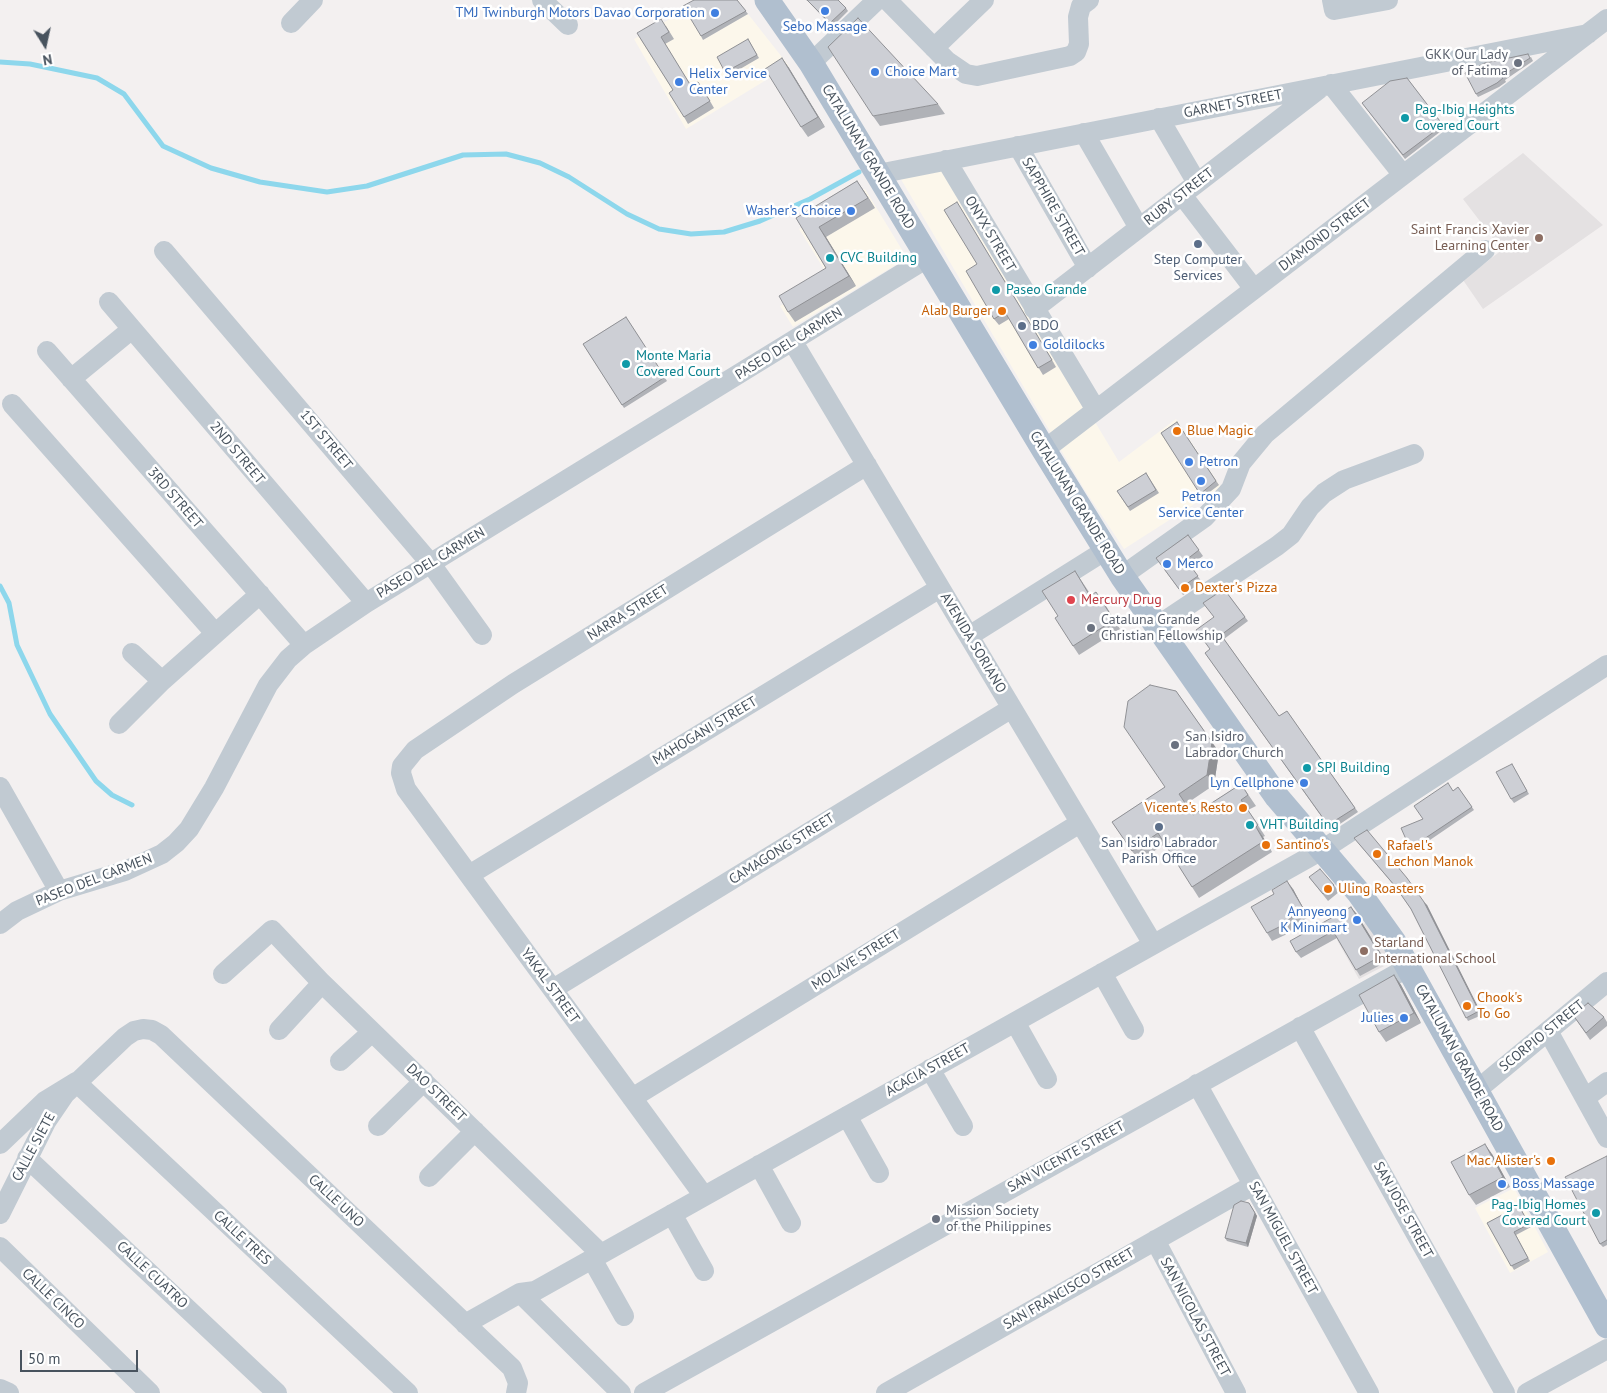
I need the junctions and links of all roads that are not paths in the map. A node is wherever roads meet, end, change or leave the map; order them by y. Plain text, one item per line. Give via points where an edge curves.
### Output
1 (313, 0) edge
2 (542, 0) edge
3 (767, 0) edge
4 (876, 0) edge
5 (887, 0) edge
6 (984, 0) edge
7 (1089, 0) edge
8 (1332, 0) edge
9 (1388, 0) edge
10 (1607, 18) edge
11 (290, 23) dead end
12 (568, 24) dead end
13 (1588, 34) junction
14 (934, 48) junction
15 (811, 63) junction
16 (1327, 85) junction
17 (1159, 118) junction
18 (1084, 133) junction
19 (1018, 146) junction
20 (946, 160) junction
21 (878, 174) junction
22 (1403, 175) junction
23 (1189, 189) junction
24 (1140, 228) junction
25 (1485, 250) dead end
26 (164, 251) dead end
27 (929, 257) junction
28 (1088, 268) junction
29 (1254, 289) junction
30 (109, 302) dead end
31 (1034, 309) junction
32 (132, 329) junction
33 (793, 342) junction
34 (47, 351) dead end
35 (71, 379) junction
36 (12, 404) dead end
37 (1096, 410) junction
38 (1044, 450) junction
39 (1414, 454) dead end
40 (867, 465) junction
41 (1106, 550) junction
42 (431, 564) junction
43 (1122, 576) junction
44 (940, 588) junction
45 (260, 594) junction
46 (366, 603) junction
47 (1157, 626) junction
48 (215, 633) junction
49 (482, 634) dead end
50 (969, 636) junction
51 (304, 645) junction
52 (132, 653) dead end
53 (1607, 665) edge
54 (162, 681) junction
55 (1012, 708) junction
56 (119, 724) dead end
57 (401, 773) joint
58 (0, 787) edge
59 (1080, 823) junction
60 (1322, 850) junction
61 (469, 875) junction
62 (58, 891) junction
63 (1, 922) edge
64 (1153, 944) junction
65 (1409, 967) junction
66 (1102, 973) junction
67 (223, 974) dead end
68 (1607, 982) edge
69 (322, 983) junction
70 (553, 989) junction
71 (1015, 1022) junction
72 (1300, 1027) junction
73 (143, 1029) joint
74 (279, 1030) dead end
75 (1134, 1030) dead end
76 (1548, 1031) junction
77 (372, 1032) junction
78 (340, 1061) dead end
79 (930, 1069) junction
80 (1047, 1079) dead end
81 (424, 1081) junction
82 (76, 1082) junction
83 (1607, 1082) edge
84 (1198, 1084) junction
85 (1476, 1090) junction
86 (632, 1098) junction
87 (1585, 1098) junction
88 (847, 1116) junction
89 (378, 1126) dead end
90 (963, 1126) dead end
91 (475, 1131) junction
92 (1607, 1138) edge
93 (0, 1144) edge
94 (27, 1158) junction
95 (759, 1166) junction
96 (879, 1173) dead end
97 (429, 1177) dead end
98 (1254, 1185) junction
99 (704, 1196) junction
100 (0, 1214) edge
101 (672, 1214) junction
102 (791, 1222) dead end
103 (1155, 1240) junction
104 (0, 1247) edge
105 (596, 1257) junction
106 (704, 1271) dead end
107 (528, 1295) junction
108 (1604, 1315) edge
109 (624, 1316) dead end
110 (470, 1328) junction
111 (1607, 1349) edge
112 (517, 1388) edge
113 (0, 1390) edge
114 (896, 1390) edge
115 (9, 1393) edge
116 (150, 1393) edge
117 (277, 1393) edge
118 (408, 1393) edge
119 (621, 1393) edge
120 (644, 1393) edge
121 (1236, 1393) edge
122 (1369, 1393) edge
123 (1505, 1393) edge
124 (1527, 1393) edge

1 - 11 street
2 - 12 street
3 - 15 main road, CATALUNAN GRANDE ROAD
4 - 15 street
5 - 14 street
6 - 14 street
7 - 14 street via 1082,6 1079,44 1070,56 977,76 958,69
8 - 9 street via 1334,10
10 - 13 street, DIAMOND STREET
13 - 16 street, GARNET STREET
13 - 22 street, DIAMOND STREET
15 - 21 main road, CATALUNAN GRANDE ROAD
16 - 17 street, GARNET STREET
16 - 22 street
16 - 23 street, RUBY STREET
17 - 18 street, GARNET STREET
17 - 23 street
18 - 19 street, GARNET STREET
18 - 24 street
19 - 20 street, GARNET STREET
19 - 28 street, SAPPHIRE STREET
20 - 21 street, GARNET STREET
20 - 31 street, ONYX STREET
21 - 27 main road, CATALUNAN GRANDE ROAD
22 - 29 street, DIAMOND STREET
23 - 24 street, RUBY STREET
23 - 29 street
24 - 28 street, RUBY STREET
25 - 43 street via 1265,434 1241,463 1231,489 1205,517
26 - 42 street, 1ST STREET
27 - 33 street, PASEO DEL CARMEN
27 - 38 main road, CATALUNAN GRANDE ROAD
28 - 31 street, RUBY STREET
29 - 37 street, DIAMOND STREET
30 - 32 street, 2ND STREET
31 - 37 street, ONYX STREET
32 - 35 street
32 - 46 street, 2ND STREET
33 - 40 street, AVENIDA SORIANO
33 - 42 street, PASEO DEL CARMEN
34 - 35 street, 3RD STREET
35 - 45 street, 3RD STREET
36 - 48 street
37 - 38 street, DIAMOND STREET
38 - 41 main road, CATALUNAN GRANDE ROAD
39 - 47 street via 1344,480 1324,493 1277,546
40 - 44 street, AVENIDA SORIANO
40 - 57 street, NARRA STREET via 513,684 415,750 407,757
41 - 43 main road, CATALUNAN GRANDE ROAD
41 - 50 street
42 - 46 street, PASEO DEL CARMEN
42 - 49 street, 1ST STREET
43 - 47 main road, CATALUNAN GRANDE ROAD
44 - 50 street, AVENIDA SORIANO
44 - 61 street, MAHOGANI STREET
45 - 48 street
45 - 51 street, 3RD STREET
46 - 51 street, PASEO DEL CARMEN
47 - 60 main road, CATALUNAN GRANDE ROAD via 1267,783
48 - 54 street
50 - 55 street, AVENIDA SORIANO
51 - 62 street, PASEO DEL CARMEN via 288,659 268,685 214,788 189,829 176,843 162,854 132,868
52 - 54 street
53 - 60 street, ACACIA STREET
54 - 56 street
55 - 59 street, AVENIDA SORIANO
55 - 70 street, CAMAGONG STREET
57 - 61 street, YAKAL STREET via 406,789
58 - 62 street
59 - 64 street, AVENIDA SORIANO
59 - 86 street, MOLAVE STREET
60 - 64 street, ACACIA STREET
60 - 65 main road, CATALUNAN GRANDE ROAD via 1379,918
61 - 70 street, YAKAL STREET
62 - 63 street, PASEO DEL CARMEN
64 - 66 street, ACACIA STREET
65 - 72 street, SAN VICENTE STREET
65 - 85 main road, CATALUNAN GRANDE ROAD
66 - 71 street, ACACIA STREET
66 - 75 street
67 - 69 street, DAO STREET via 272,930
68 - 76 street, SCORPIO STREET
69 - 74 street
69 - 77 street, DAO STREET
70 - 86 street, YAKAL STREET
71 - 79 street, ACACIA STREET
71 - 80 street
72 - 84 street, SAN VICENTE STREET
72 - 123 street, SAN JOSE STREET
73 - 82 street, CALLE SIETE via 125,1037
73 - 110 street, CALLE UNO via 161,1035
76 - 85 street, SCORPIO STREET
76 - 87 street
77 - 78 street
77 - 81 street, DAO STREET
79 - 88 street, ACACIA STREET
79 - 90 street
81 - 89 street
81 - 91 street, DAO STREET
82 - 93 street via 45,1101
82 - 94 street, CALLE SIETE via 46,1122
82 - 118 street, CALLE TRES
83 - 87 street
84 - 98 street, SAN MIGUEL STREET
84 - 120 street, SAN VICENTE STREET
85 - 108 main road, CATALUNAN GRANDE ROAD
86 - 99 street, YAKAL STREET
87 - 92 street
88 - 95 street, ACACIA STREET
88 - 96 street
91 - 97 street
91 - 105 street, DAO STREET
94 - 100 street, CALLE SIETE
94 - 117 street, CALLE CUATRO
95 - 99 street, ACACIA STREET
95 - 102 street
98 - 103 street, SAN FRANCISCO STREET
98 - 122 street, SAN MIGUEL STREET
99 - 101 street, ACACIA STREET
101 - 105 street, ACACIA STREET
101 - 106 street
103 - 114 street, SAN FRANCISCO STREET
103 - 121 street, SAN NICOLAS STREET
104 - 116 street, CALLE CINCO
105 - 107 street, ACACIA STREET
105 - 109 street, DAO STREET
107 - 110 street, ACACIA STREET
107 - 119 street
110 - 112 street, CALLE UNO via 512,1368
111 - 124 street
113 - 115 street

